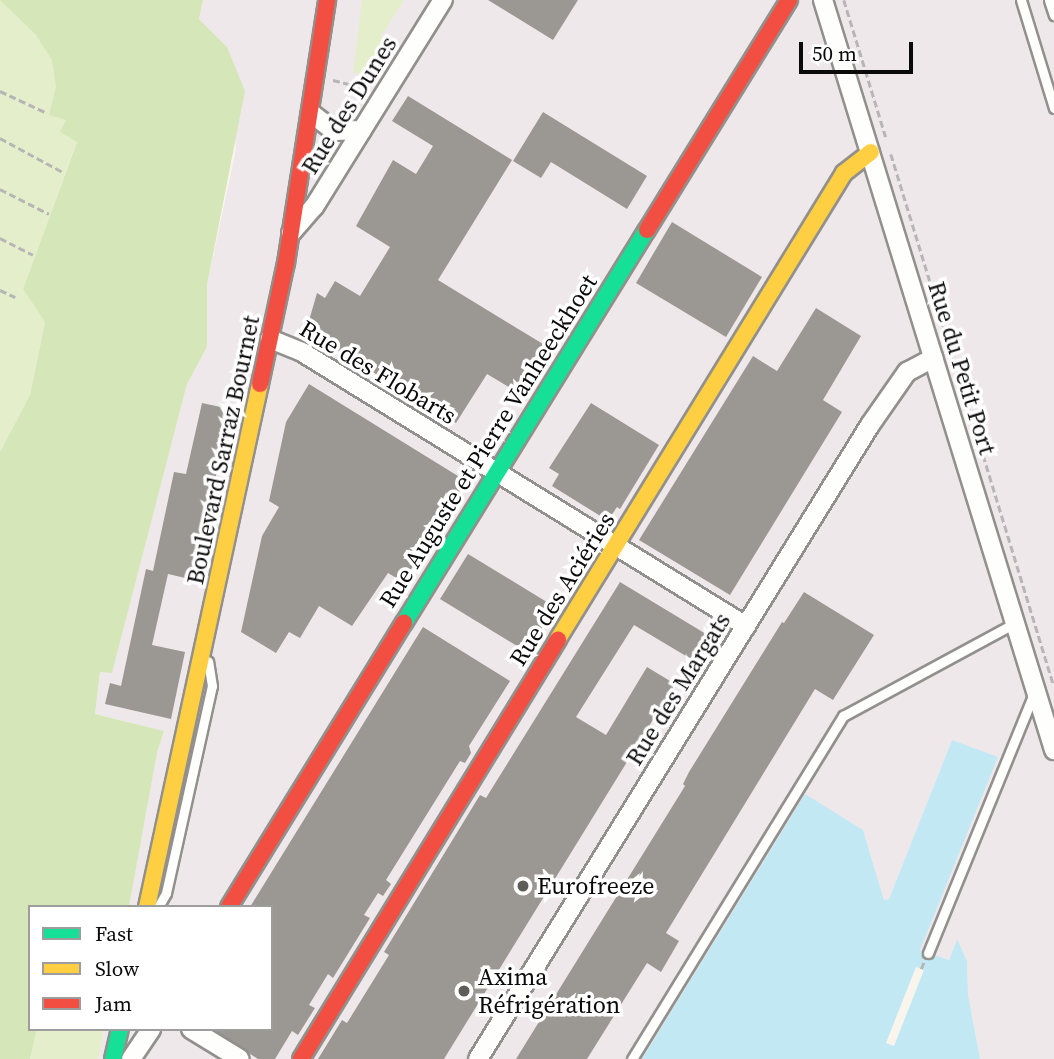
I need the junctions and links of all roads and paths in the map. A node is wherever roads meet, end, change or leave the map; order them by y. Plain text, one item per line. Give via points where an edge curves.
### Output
1 (327, 0) edge
2 (443, 0) edge
3 (789, 0) edge
4 (823, 0) edge
5 (844, 0) edge
6 (1021, 0) edge
7 (1049, 0) edge
8 (1054, 15) edge
9 (316, 76) junction
10 (0, 91) edge
11 (385, 93) junction
12 (1054, 108) edge
13 (45, 112) dead end
14 (311, 113) junction
15 (362, 130) junction
16 (0, 138) edge
17 (871, 152) junction
18 (63, 172) dead end
19 (0, 189) edge
20 (49, 214) dead end
21 (291, 233) junction
22 (0, 239) edge
23 (33, 255) dead end
24 (0, 290) edge
25 (15, 297) dead end
26 (270, 339) junction
27 (933, 358) junction
28 (497, 472) junction
29 (617, 547) junction
30 (1015, 624) junction
31 (746, 626) junction
32 (203, 650) junction
33 (1054, 686) edge
34 (1035, 689) junction
35 (1054, 750) edge
36 (147, 905) edge
37 (159, 905) edge
38 (230, 905) edge
39 (928, 953) dead end
40 (150, 1031) edge
41 (194, 1031) edge
42 (119, 1036) edge
43 (112, 1059) edge
44 (131, 1059) edge
45 (240, 1059) edge
46 (301, 1059) edge
47 (478, 1059) edge
48 (632, 1059) edge

1 - 9 street, Boulevard Sarraz Bournet
2 - 11 street, Rue des Dunes
3 - 28 street, Rue Auguste et Pierre Vanheeckhoet
4 - 17 street, Rue du Petit Port
5 - 33 path
6 - 12 lane
7 - 8 lane
9 - 11 path
9 - 14 street, Boulevard Sarraz Bournet
10 - 13 path
11 - 15 street, Rue des Dunes
14 - 15 street via 334,131
14 - 21 street, Boulevard Sarraz Bournet
15 - 21 street, Rue des Dunes via 314,207
16 - 18 path
17 - 27 street, Rue du Petit Port
17 - 29 street, Rue des Aciéries via 844,173
19 - 20 path
21 - 26 street, Boulevard Sarraz Bournet
22 - 23 path
24 - 25 path
26 - 28 street, Rue des Flobarts via 302,352
26 - 32 street, Boulevard Sarraz Bournet
27 - 30 street, Rue du Petit Port
27 - 31 street, Rue des Margats via 912,368 894,388
28 - 29 street, Rue des Flobarts
28 - 38 street, Rue Auguste et Pierre Vanheeckhoet
29 - 31 street, Rue des Flobarts
29 - 46 street, Rue des Aciéries
30 - 34 street, Rue du Petit Port
30 - 48 lane via 843,716
31 - 47 street, Rue des Margats
32 - 36 street, Boulevard Sarraz Bournet
32 - 37 lane via 212,686 168,884
34 - 35 street, Rue du Petit Port
34 - 39 lane
40 - 44 street
41 - 45 street
42 - 43 street

